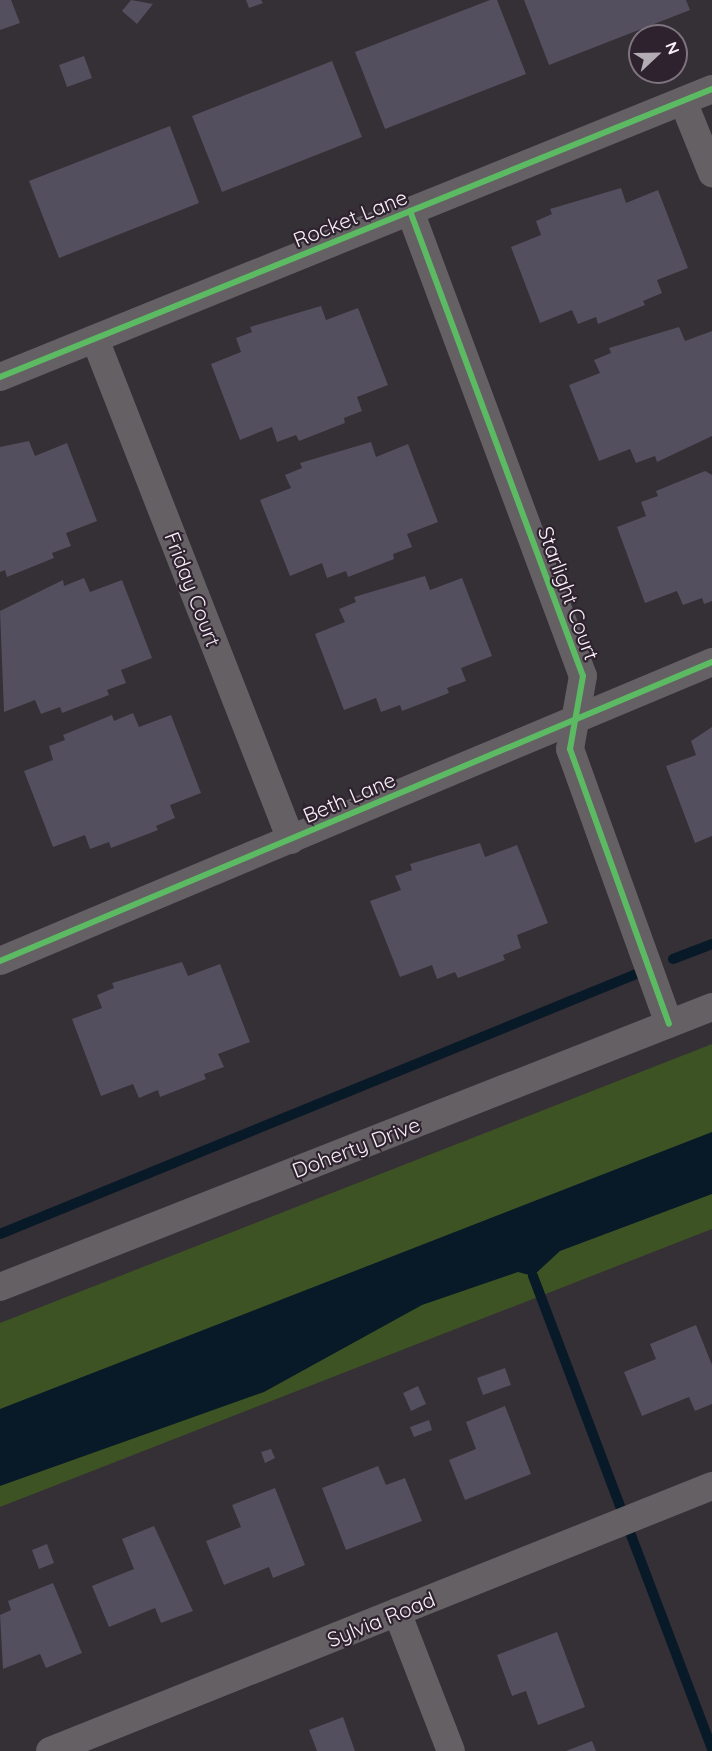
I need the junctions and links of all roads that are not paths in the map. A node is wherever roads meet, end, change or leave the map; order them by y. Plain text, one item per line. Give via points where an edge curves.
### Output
1 (712, 89) edge
2 (683, 101) junction
3 (712, 173) edge
4 (410, 211) junction
5 (95, 339) junction
6 (0, 377) edge
7 (712, 662) edge
8 (575, 716) junction
9 (291, 840) junction
10 (0, 961) edge
11 (712, 1007) edge
12 (669, 1024) junction
13 (0, 1287) edge
14 (712, 1486) edge
15 (397, 1612) junction
16 (50, 1751) edge
17 (451, 1751) edge

1 - 2 street, Rocket Lane
2 - 3 street
2 - 4 street, Rocket Lane
4 - 5 street, Rocket Lane
4 - 8 street, Starlight Court via 583,676
5 - 6 street, Rocket Lane
5 - 9 street, Friday Court
7 - 8 street, Beth Lane
8 - 9 street, Beth Lane
8 - 12 street, Starlight Court via 570,748
9 - 10 street, Beth Lane
11 - 12 street, Doherty Drive
12 - 13 street, Doherty Drive
14 - 15 street, Sylvia Road
15 - 16 street, Sylvia Road
15 - 17 street

